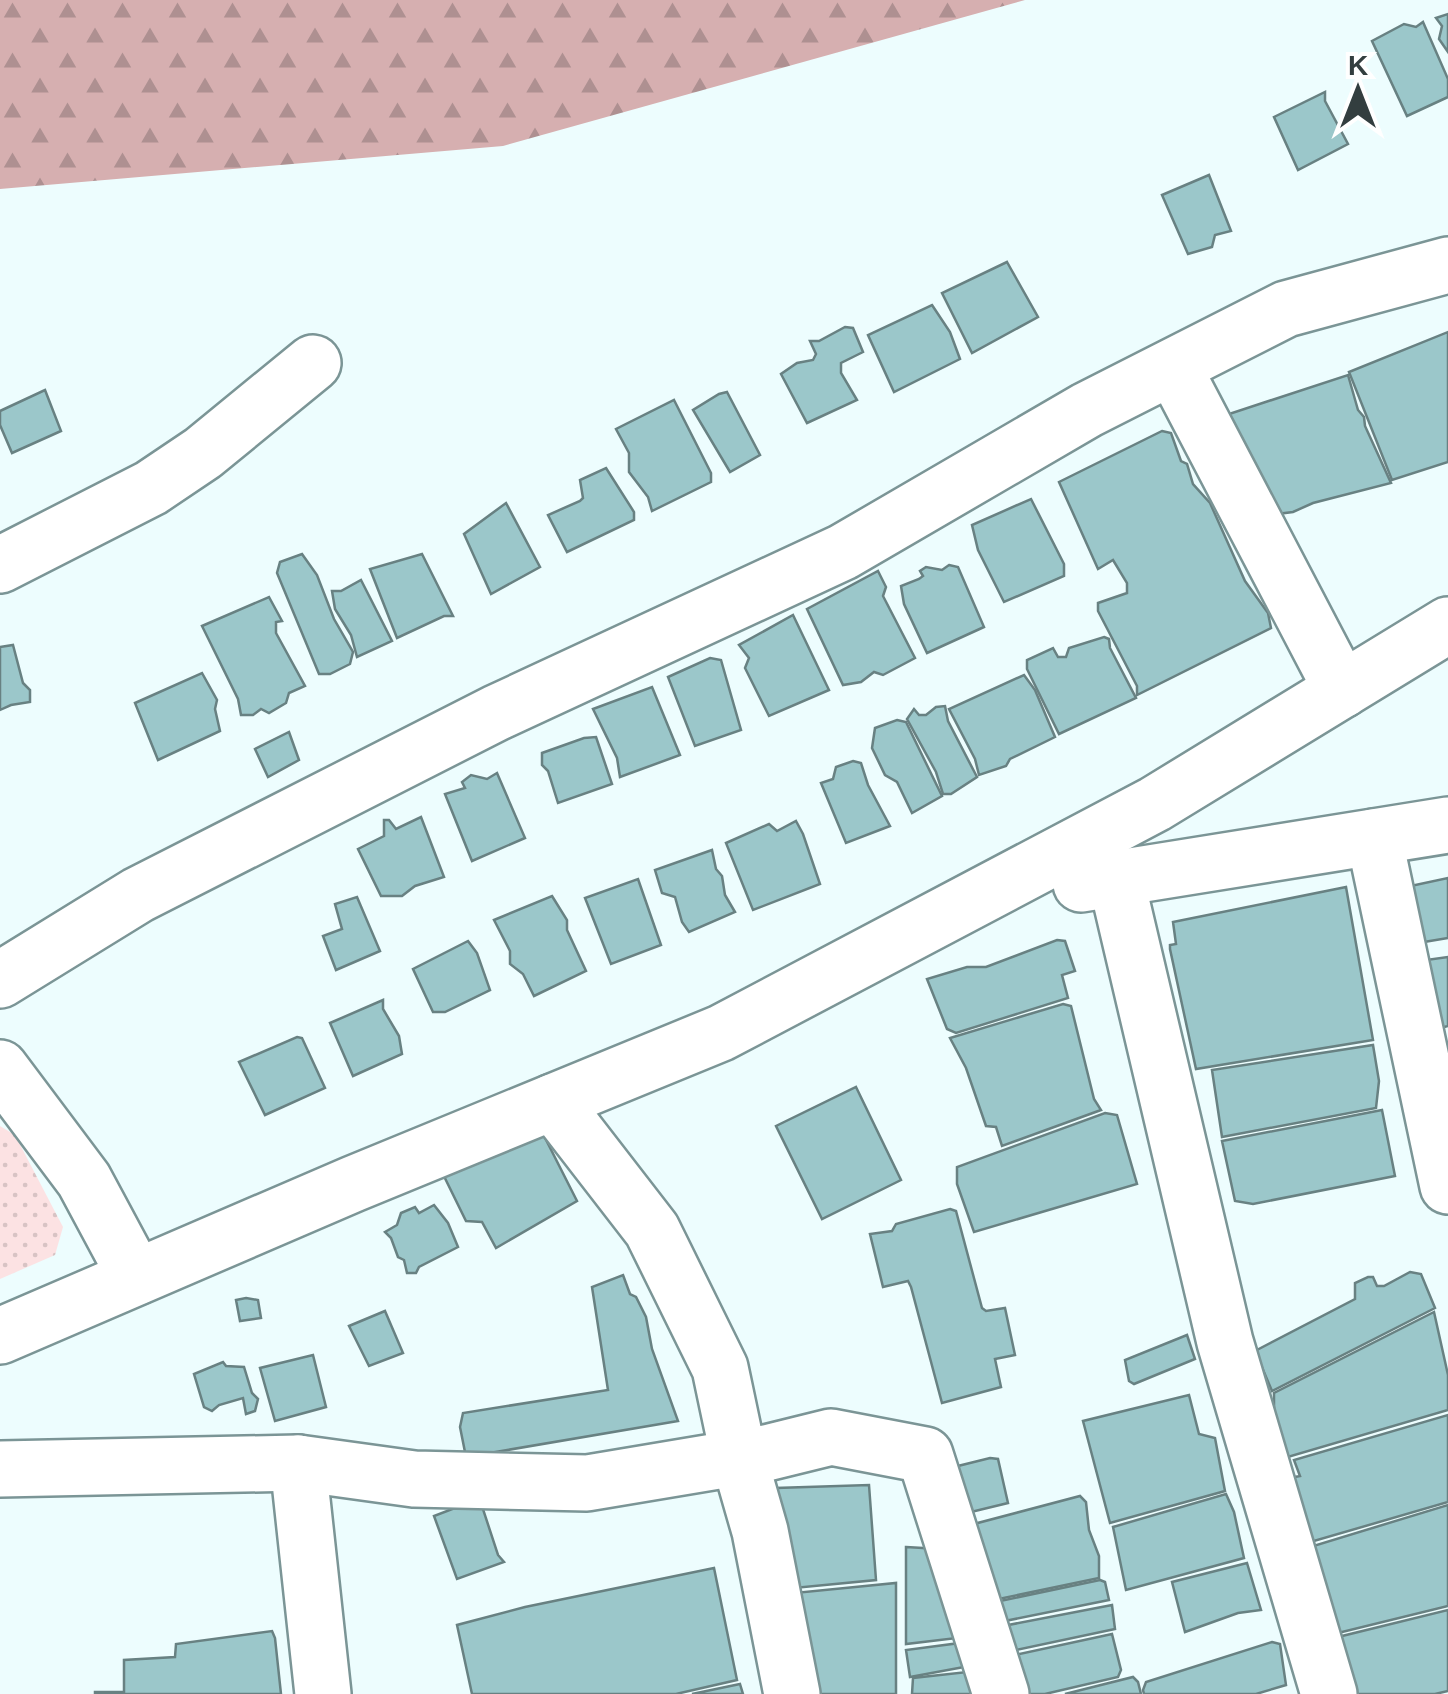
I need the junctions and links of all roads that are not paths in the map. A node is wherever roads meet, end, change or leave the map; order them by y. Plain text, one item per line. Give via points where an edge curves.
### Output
1 (1448, 265) edge
2 (313, 364) dead end
3 (1173, 367) junction
4 (0, 565) edge
5 (1448, 626) edge
6 (1342, 690) junction
7 (1448, 825) edge
8 (1374, 837) junction
9 (1116, 879) junction
10 (969, 902) junction
11 (0, 980) edge
12 (0, 1068) edge
13 (553, 1102) junction
14 (1448, 1186) edge
15 (136, 1277) junction
16 (0, 1336) edge
17 (740, 1458) junction
18 (298, 1464) junction
19 (0, 1469) edge
20 (323, 1694) edge
21 (792, 1694) edge
22 (1002, 1694) edge
23 (1329, 1694) edge

1 - 3 street via 1286,309
2 - 4 street via 151,488
3 - 6 street
3 - 11 street via 843,552 496,713 138,895
5 - 6 street
6 - 10 street via 1155,804
7 - 8 street
8 - 9 street
8 - 14 street
9 - 10 street
9 - 23 street via 1225,1342
10 - 13 street via 721,1032
12 - 15 street via 84,1180
13 - 15 street
13 - 17 street via 652,1230 720,1368
15 - 16 street
17 - 18 street via 587,1482 414,1479
17 - 21 street
17 - 22 street via 831,1437 926,1455
18 - 19 street
18 - 20 street

